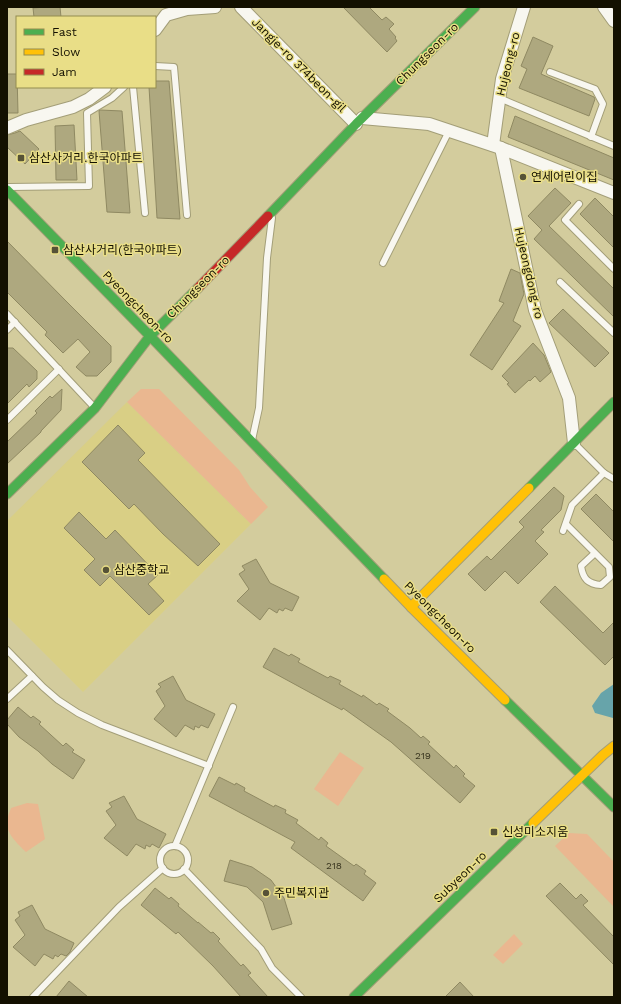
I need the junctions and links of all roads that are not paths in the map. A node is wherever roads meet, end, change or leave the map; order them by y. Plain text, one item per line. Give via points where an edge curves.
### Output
1 (215, 7) edge
2 (241, 7) edge
3 (475, 7) edge
4 (524, 7) edge
5 (604, 7) edge
6 (614, 21) edge
7 (156, 29) edge
8 (156, 66) edge
9 (550, 72) dead end
10 (104, 88) edge
11 (123, 88) edge
12 (134, 88) edge
13 (499, 98) junction
14 (359, 121) junction
15 (7, 128) edge
16 (449, 131) junction
17 (591, 137) junction
18 (497, 146) junction
19 (614, 146) edge
20 (7, 187) edge
21 (7, 190) edge
22 (614, 193) edge
23 (579, 204) dead end
24 (273, 210) junction
25 (145, 212) dead end
26 (187, 214) dead end
27 (383, 263) dead end
28 (614, 269) edge
29 (560, 282) dead end
30 (7, 314) edge
31 (15, 322) junction
32 (7, 330) edge
33 (614, 333) edge
34 (150, 336) junction
35 (59, 369) junction
36 (614, 402) edge
37 (95, 408) junction
38 (7, 420) edge
39 (252, 442) junction
40 (574, 443) junction
41 (604, 474) junction
42 (614, 479) edge
43 (7, 494) edge
44 (566, 524) junction
45 (563, 531) dead end
46 (595, 553) junction
47 (411, 607) junction
48 (7, 650) edge
49 (32, 676) junction
50 (7, 699) edge
51 (233, 707) dead end
52 (614, 746) edge
53 (209, 766) junction
54 (582, 775) junction
55 (614, 807) edge
56 (175, 846) junction
57 (163, 868) junction
58 (184, 869) junction
59 (33, 997) edge
60 (301, 997) edge
61 (354, 997) edge

1 - 7 street via 187,9 166,15
2 - 14 street, Jangje-ro 374beon-gil
3 - 14 main road, Chungseon-ro
4 - 13 street, Hujeong-ro via 502,79
5 - 6 street
8 - 26 lane via 174,67
9 - 17 lane via 595,89 603,104
10 - 15 street via 89,100 73,107
11 - 20 lane via 87,113 89,186
12 - 25 lane
13 - 17 lane
13 - 18 street, Hujeong-ro
14 - 16 street via 429,124
14 - 24 main road, Chungseon-ro
16 - 18 street
16 - 27 lane
17 - 19 lane
18 - 22 street
18 - 40 street, Hujeongdong-ro via 535,310 569,398
21 - 34 main road, Pyeongcheon-ro
23 - 28 lane via 565,220
24 - 34 main road, Chungseon-ro
24 - 39 lane via 267,258 259,408
29 - 33 lane
30 - 31 lane
31 - 32 lane
31 - 35 lane
34 - 37 main road, Chungseon-ro
34 - 39 main road, Pyeongcheon-ro
35 - 37 lane
35 - 38 lane
36 - 40 main road
37 - 43 main road, Chungseon-ro
39 - 47 main road, Pyeongcheon-ro
40 - 41 lane
40 - 47 main road
41 - 42 lane
41 - 44 lane via 572,505
44 - 45 lane
44 - 46 lane
46 - 46 lane via 609,567 610,577 601,585 592,584 582,575 581,566
47 - 54 main road, Pyeongcheon-ro
48 - 49 lane
49 - 50 lane
49 - 53 lane via 58,700 78,713 102,725
51 - 53 lane
52 - 54 main road, Subyeon-ro
53 - 56 lane
54 - 55 main road, Pyeongcheon-ro
54 - 61 main road, Subyeon-ro
56 - 57 lane via 162,852 160,861
56 - 58 lane via 186,854 187,862
57 - 58 lane via 172,874
57 - 59 lane via 119,907
58 - 60 lane via 261,949 272,968

